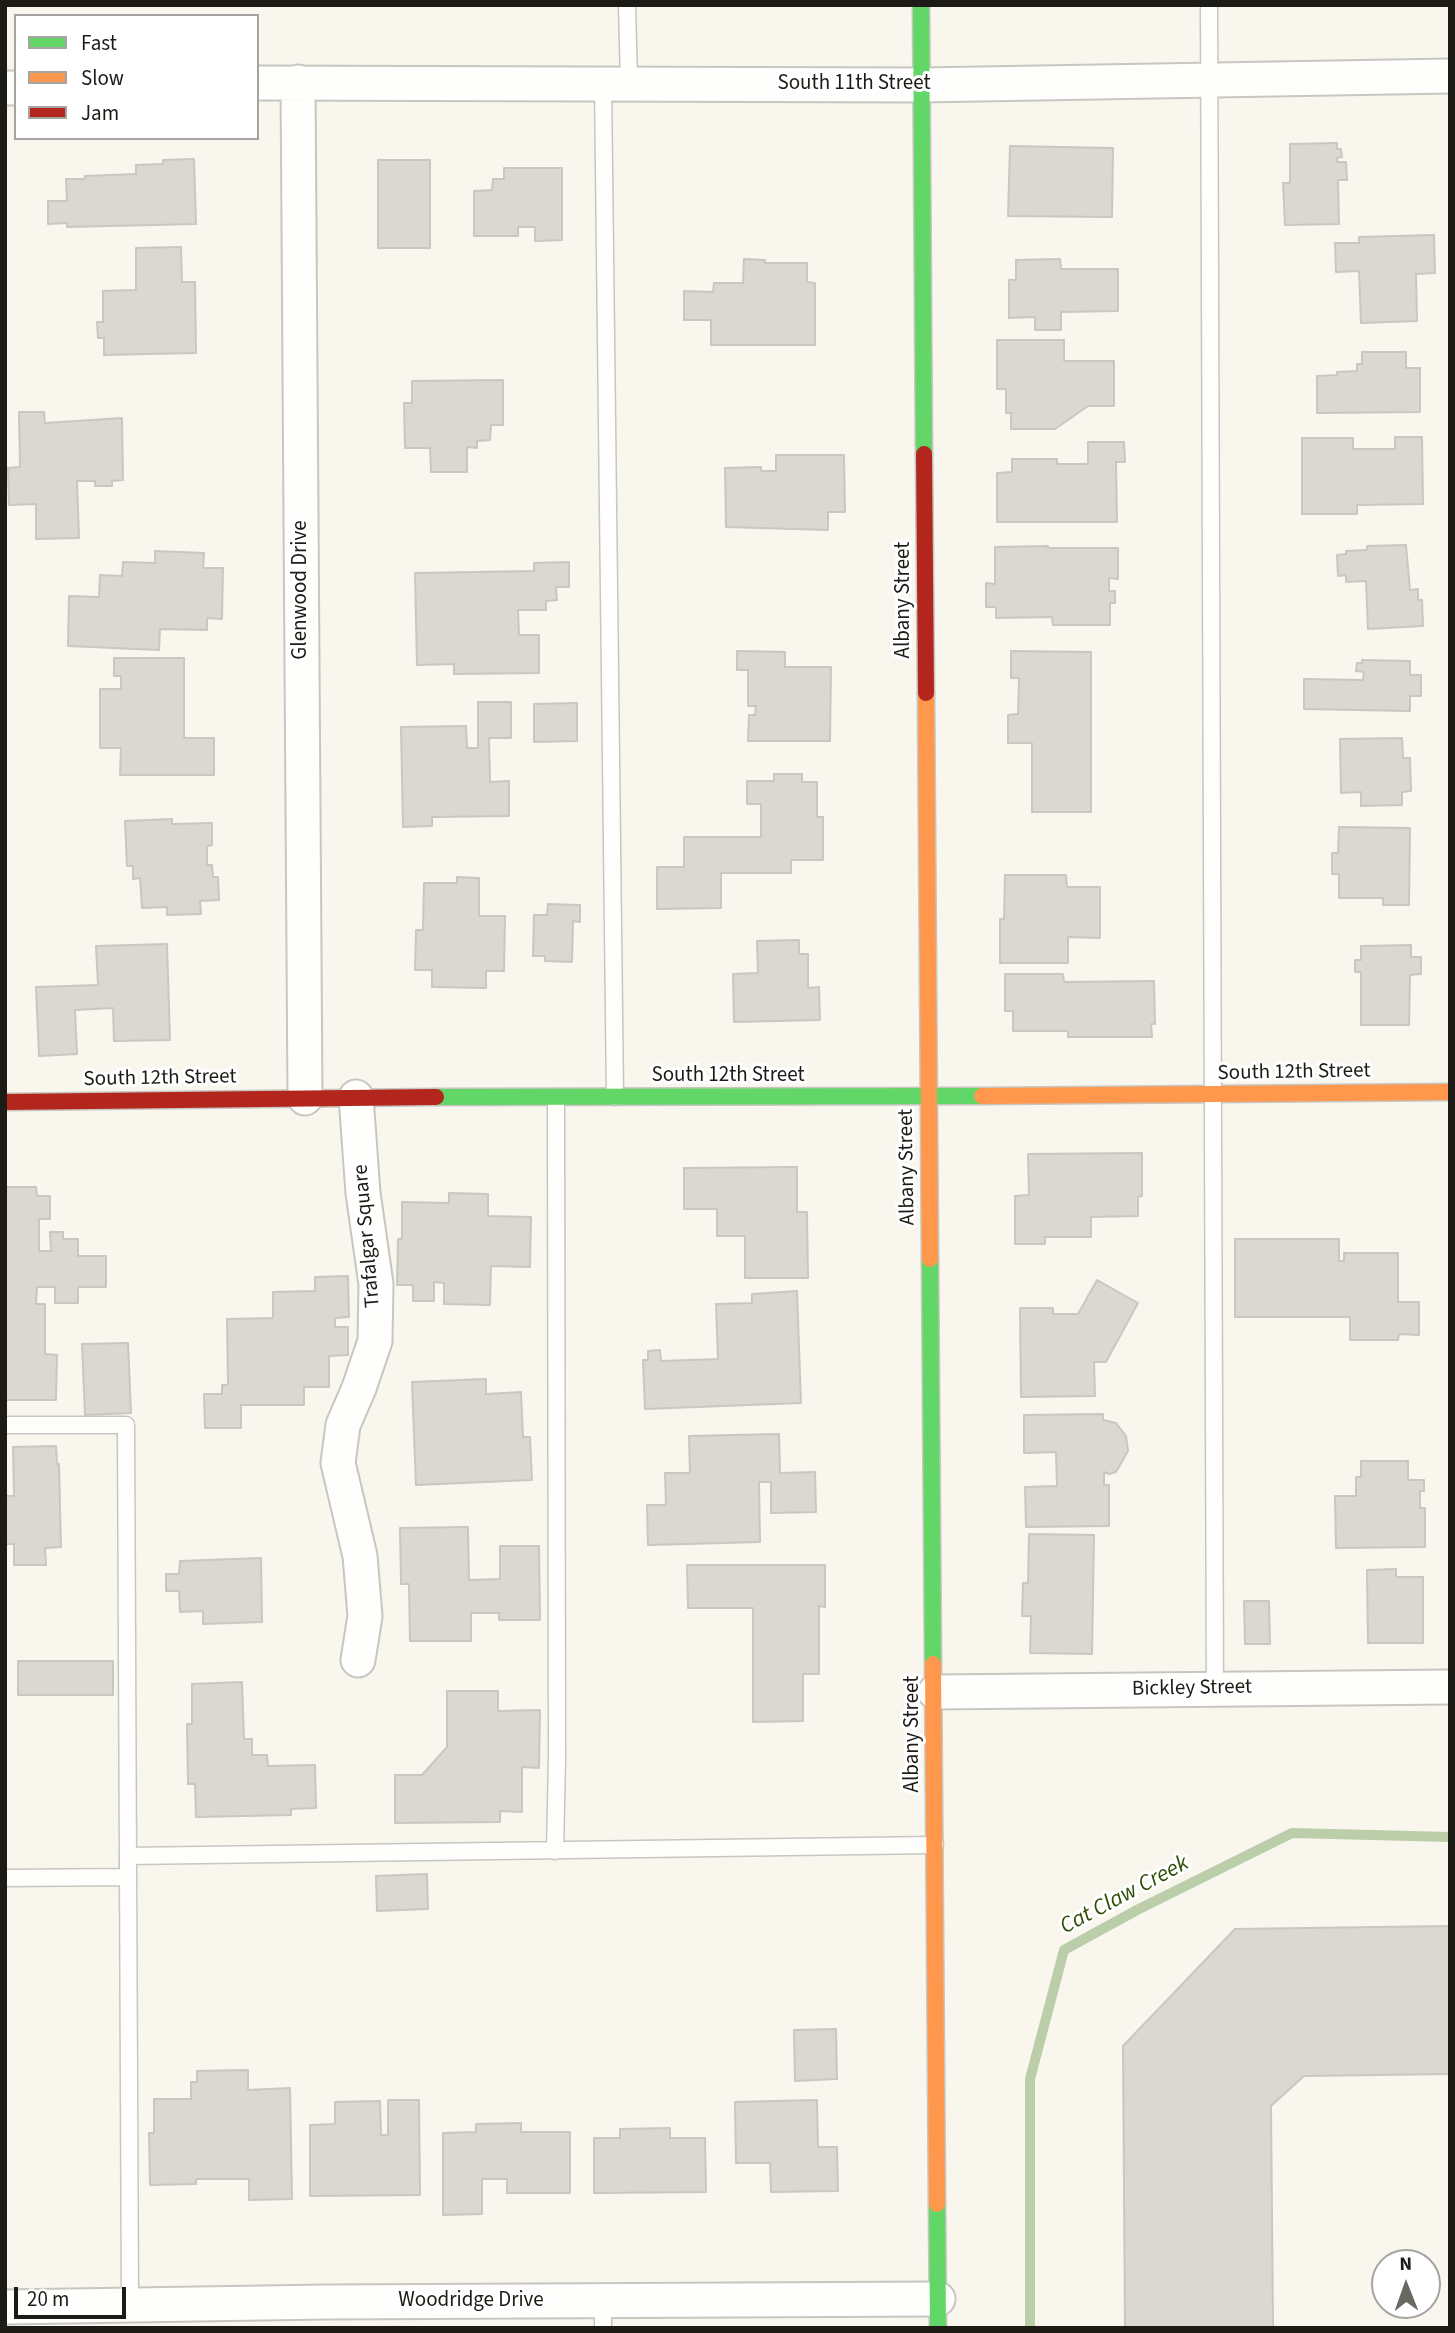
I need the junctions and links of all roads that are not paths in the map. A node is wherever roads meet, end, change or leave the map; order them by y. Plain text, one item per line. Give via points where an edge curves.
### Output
1 (627, 5) edge
2 (921, 5) edge
3 (1209, 5) edge
4 (1450, 76) edge
5 (1209, 80) junction
6 (298, 82) junction
7 (259, 83) edge
8 (616, 84) junction
9 (921, 85) junction
10 (1450, 1092) edge
11 (1213, 1094) junction
12 (356, 1097) junction
13 (556, 1097) junction
14 (615, 1097) junction
15 (928, 1097) junction
16 (305, 1098) junction
17 (5, 1102) edge
18 (5, 1425) edge
19 (358, 1660) dead end
20 (1450, 1686) edge
21 (1215, 1689) junction
22 (934, 1692) junction
23 (935, 1845) junction
24 (555, 1851) junction
25 (128, 1856) junction
26 (128, 1877) junction
27 (5, 1878) edge
28 (130, 2305) junction
29 (5, 2307) edge
30 (938, 2313) edge
31 (603, 2314) edge
32 (301, 2315) edge

1 - 8 lane
2 - 9 street, Albany Street
3 - 5 lane
4 - 5 street, South 11th Street
5 - 9 street, South 11th Street
5 - 11 lane
6 - 7 street, South 11th Street
6 - 8 street, South 11th Street
6 - 16 street, Glenwood Drive
8 - 9 street, South 11th Street
8 - 14 lane
9 - 15 street, Albany Street
10 - 11 street, South 12th Street
11 - 15 street, South 12th Street
11 - 21 lane
12 - 13 street, South 12th Street
12 - 16 street, South 12th Street
12 - 19 street, Trafalgar Square via 376,1284 375,1341 343,1425 338,1462 360,1556 365,1616
13 - 14 street, South 12th Street
13 - 24 lane
14 - 15 street, South 12th Street
15 - 22 street, Albany Street
16 - 17 street, South 12th Street
18 - 25 lane via 125,1425
20 - 21 street, Bickley Street
21 - 22 street, Bickley Street
22 - 23 street, Albany Street
23 - 24 lane
23 - 30 street, Albany Street
24 - 25 lane
25 - 26 lane
26 - 27 lane
26 - 28 lane
28 - 29 street, Woodridge Drive
28 - 32 street, Woodridge Drive
30 - 31 street, Woodridge Drive
31 - 32 street, Woodridge Drive

